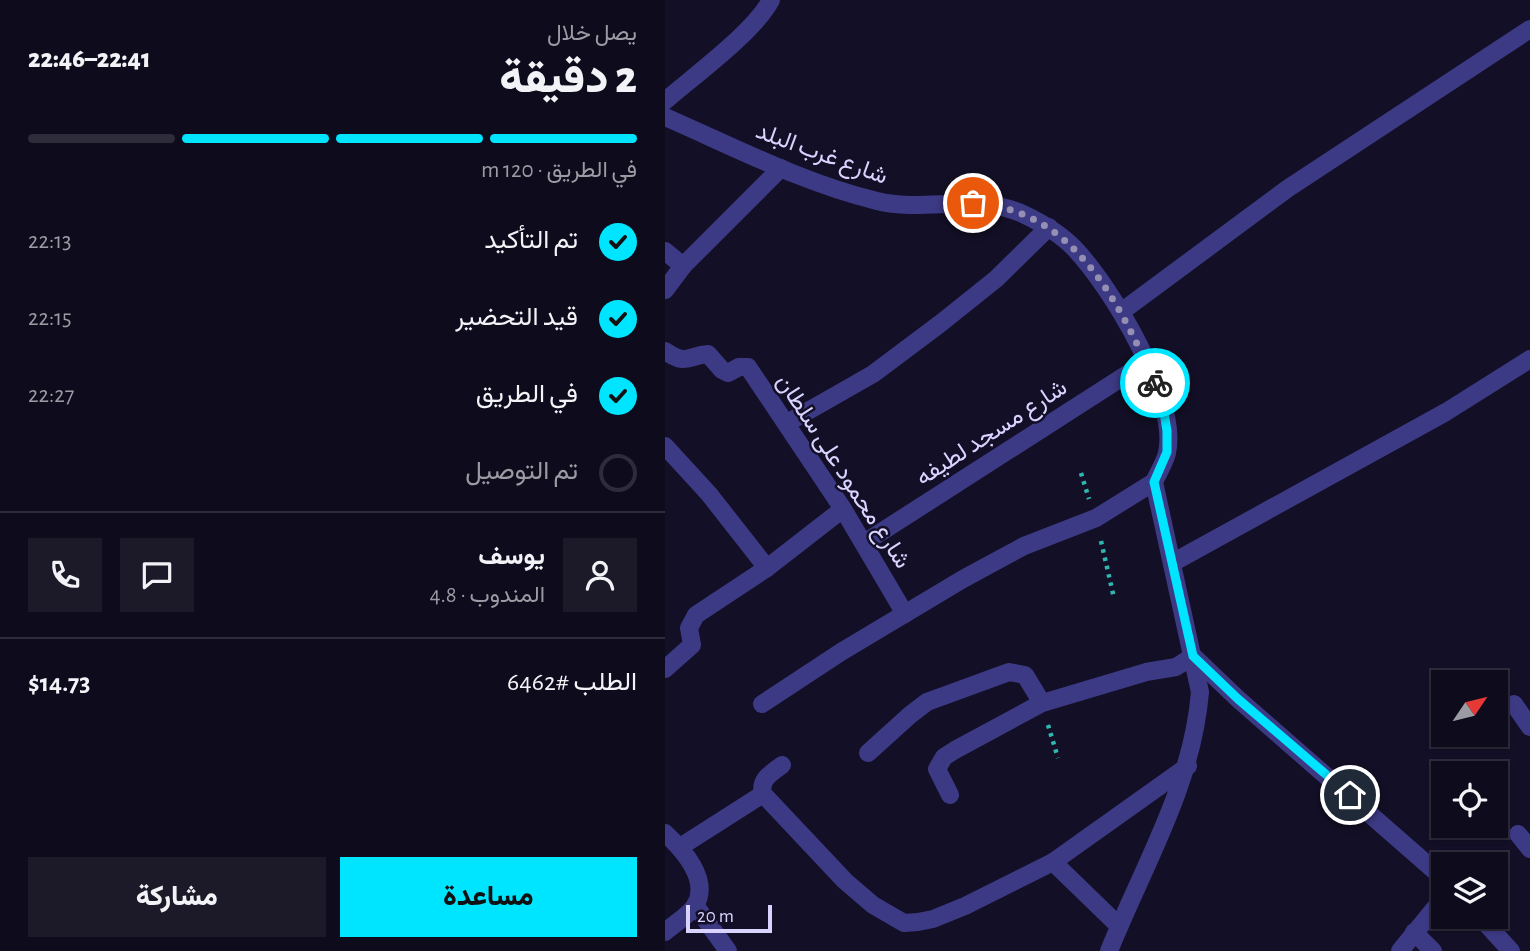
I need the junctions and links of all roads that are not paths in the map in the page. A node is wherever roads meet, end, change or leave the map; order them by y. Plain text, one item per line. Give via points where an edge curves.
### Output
1 (771, 0) edge
2 (1530, 29) edge
3 (665, 101) edge
4 (665, 117) edge
5 (781, 168) junction
6 (1049, 227) junction
7 (665, 251) edge
8 (683, 267) junction
9 (665, 290) edge
10 (1121, 312) junction
11 (665, 351) edge
12 (1530, 359) edge
13 (1146, 362) junction
14 (787, 423) junction
15 (665, 446) edge
16 (1154, 482) junction
17 (843, 509) junction
18 (864, 543) junction
19 (1172, 563) junction
20 (767, 568) junction
21 (905, 614) junction
22 (1193, 656) junction
23 (665, 669) edge
24 (762, 704) dead end
25 (1042, 704) junction
26 (1514, 704) dead end
27 (1530, 727) edge
28 (868, 753) dead end
29 (782, 765) dead end
30 (1188, 766) junction
31 (764, 794) junction
32 (950, 795) dead end
33 (665, 833) edge
34 (1518, 834) dead end
35 (680, 847) junction
36 (1530, 849) edge
37 (1053, 862) junction
38 (1431, 867) edge
39 (695, 905) junction
40 (1431, 912) edge
41 (1119, 926) junction
42 (1491, 929) edge
43 (665, 932) edge
44 (1414, 932) junction
45 (728, 951) edge
46 (1109, 951) edge
47 (1399, 951) edge
48 (1433, 951) edge
49 (1511, 951) edge

1 - 3 street via 751,26
2 - 10 street via 1287,189
4 - 5 street, شارع غرب البلد
5 - 6 street, شارع غرب البلد via 878,201 926,206 988,204
5 - 8 street
6 - 10 street, شارع غرب البلد via 1094,270
6 - 14 street via 996,279 873,374
7 - 8 street
8 - 9 street
10 - 13 street, شارع غرب البلد
11 - 14 street, شارع محمود على سلطان via 684,361 708,354 728,373 748,368
12 - 19 street via 1446,412
13 - 16 street, شارع غرب البلد via 1167,431 1167,452
13 - 18 street, شارع مسجد لطيفه
14 - 17 street, شارع محمود على سلطان
15 - 20 street
16 - 19 street
16 - 21 street via 1095,518 995,561
17 - 18 street, شارع محمود على سلطان
17 - 20 street
18 - 21 street, شارع محمود على سلطان
19 - 22 street
20 - 23 street via 696,615 689,628 691,645
21 - 24 street
22 - 25 street via 1176,667
22 - 30 street via 1200,692
22 - 38 street
25 - 28 street via 1025,674 1009,672 927,702
25 - 32 street via 944,757 937,769
26 - 27 street
29 - 31 street via 764,781
30 - 37 street
30 - 41 street
31 - 35 street
31 - 37 street via 845,881 904,923 944,915
33 - 35 street
34 - 36 street
35 - 39 street via 698,880
37 - 41 street
39 - 43 street
39 - 45 street
40 - 44 street
41 - 46 street
42 - 49 street
44 - 47 street
44 - 48 street

